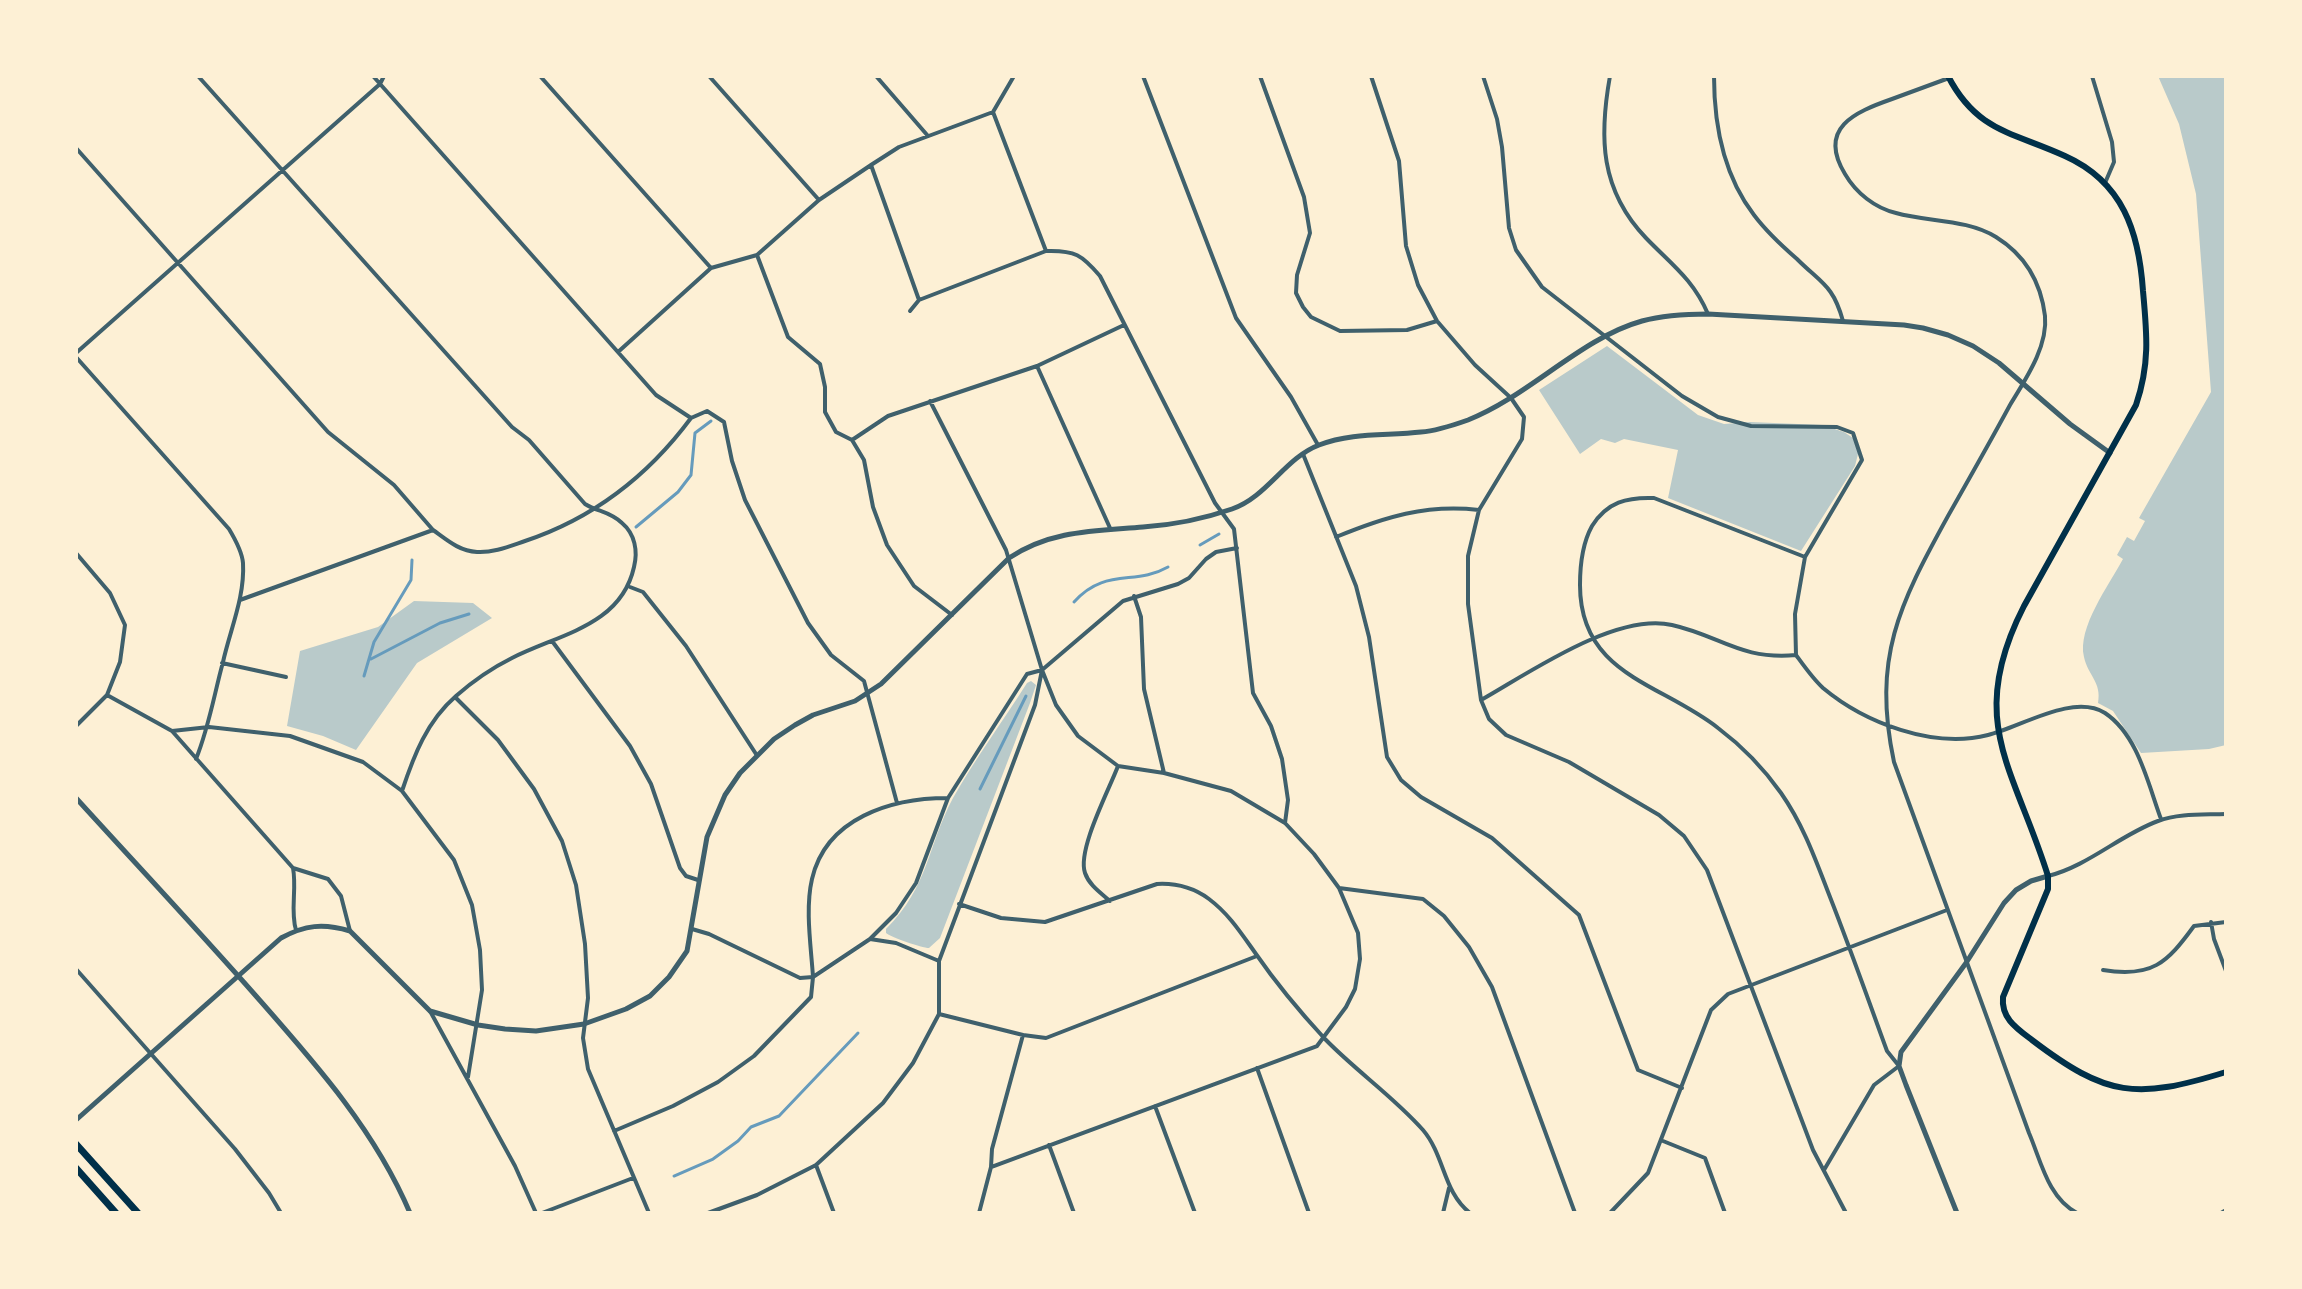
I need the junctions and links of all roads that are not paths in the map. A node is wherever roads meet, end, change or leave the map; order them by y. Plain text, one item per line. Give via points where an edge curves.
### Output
1 (198, 76) edge
2 (373, 76) edge
3 (384, 76) edge
4 (540, 76) edge
5 (709, 76) edge
6 (876, 76) edge
7 (1014, 76) edge
8 (1143, 76) edge
9 (1260, 76) edge
10 (1371, 76) edge
11 (1483, 76) edge
12 (1610, 76) edge
13 (1714, 76) edge
14 (2092, 76) edge
15 (1948, 77) edge
16 (380, 84) junction
17 (993, 112) junction
18 (928, 136) junction
19 (76, 148) edge
20 (871, 165) junction
21 (281, 169) junction
22 (2105, 183) junction
23 (819, 200) junction
24 (1046, 251) junction
25 (757, 255) junction
26 (177, 262) junction
27 (711, 268) junction
28 (919, 300) junction
29 (910, 311) dead end
30 (1708, 314) junction
31 (1437, 321) junction
32 (1843, 321) junction
33 (1124, 325) junction
34 (1606, 336) junction
35 (618, 352) junction
36 (76, 355) edge
37 (1037, 366) junction
38 (2023, 383) junction
39 (1511, 398) junction
40 (930, 401) junction
41 (691, 418) junction
42 (852, 440) junction
43 (1318, 445) junction
44 (2110, 453) junction
45 (1303, 454) junction
46 (595, 510) junction
47 (1479, 510) junction
48 (1223, 512) junction
49 (1110, 528) junction
50 (433, 530) junction
51 (1336, 537) junction
52 (1237, 548) junction
53 (76, 553) edge
54 (1805, 557) junction
55 (1009, 558) junction
56 (630, 587) junction
57 (1134, 596) junction
58 (240, 600) junction
59 (952, 615) junction
60 (1591, 639) junction
61 (551, 641) junction
62 (1796, 655) junction
63 (222, 663) junction
64 (1042, 670) junction
65 (286, 677) dead end
66 (107, 695) junction
67 (867, 695) junction
68 (455, 697) junction
69 (1481, 700) junction
70 (1886, 724) junction
71 (76, 726) edge
72 (209, 727) junction
73 (172, 731) junction
74 (1998, 732) junction
75 (756, 754) junction
76 (196, 759) junction
77 (1118, 766) junction
78 (1164, 773) junction
79 (402, 791) junction
80 (76, 798) edge
81 (948, 798) junction
82 (897, 803) junction
83 (2226, 814) edge
84 (2161, 819) junction
85 (1285, 823) junction
86 (293, 868) junction
87 (2048, 876) junction
88 (698, 880) junction
89 (1339, 888) junction
90 (1110, 901) junction
91 (959, 904) junction
92 (1947, 910) junction
93 (2211, 922) junction
94 (2226, 922) edge
95 (692, 929) junction
96 (296, 930) junction
97 (350, 931) junction
98 (870, 939) junction
99 (1849, 948) junction
100 (1257, 956) junction
101 (939, 961) junction
102 (1966, 963) junction
103 (76, 969) edge
104 (2103, 970) dead end
105 (2226, 971) edge
106 (238, 976) junction
107 (813, 977) junction
108 (1751, 984) junction
109 (430, 1011) junction
110 (939, 1014) junction
111 (584, 1024) junction
112 (478, 1025) junction
113 (1023, 1035) junction
114 (1325, 1038) junction
115 (152, 1054) junction
116 (1899, 1066) junction
117 (1257, 1068) junction
118 (2226, 1072) edge
119 (468, 1077) junction
120 (1682, 1088) junction
121 (1155, 1106) junction
122 (76, 1120) edge
123 (614, 1131) junction
124 (1663, 1141) junction
125 (76, 1144) edge
126 (1049, 1145) junction
127 (816, 1165) junction
128 (991, 1167) junction
129 (76, 1168) edge
130 (1824, 1170) junction
131 (633, 1178) junction
132 (1449, 1188) junction
133 (116, 1213) edge
134 (138, 1213) edge
135 (281, 1213) edge
136 (410, 1213) edge
137 (536, 1213) edge
138 (542, 1213) edge
139 (649, 1213) edge
140 (708, 1213) edge
141 (834, 1213) edge
142 (979, 1213) edge
143 (1074, 1213) edge
144 (1195, 1213) edge
145 (1309, 1213) edge
146 (1443, 1213) edge
147 (1470, 1213) edge
148 (1575, 1213) edge
149 (1610, 1213) edge
150 (1725, 1213) edge
151 (1846, 1213) edge
152 (1957, 1213) edge
153 (2077, 1213) edge

1 - 21 street
2 - 16 street
3 - 16 street
4 - 27 street
5 - 23 street
6 - 18 street
7 - 17 street
8 - 43 street via 1236,318
9 - 31 street via 1304,197 1310,233 1296,293 1303,307 1311,317 1340,331 1407,330
10 - 31 street via 1399,161 1406,246
11 - 34 street via 1497,119 1516,250 1542,287
12 - 30 street via 1602,136 1618,203 1699,292
13 - 32 street via 1722,148 1735,183 1754,215 1832,291
14 - 22 street via 2112,142 2114,162
15 - 22 main road via 1959,97 1989,125 2067,156
15 - 38 street via 1851,115 1835,149 1855,190 1867,199 1893,213 1994,236 2018,255 2033,275 2045,321 2042,343
16 - 21 street
16 - 35 street
17 - 18 street
17 - 24 street
18 - 20 street
19 - 26 street
20 - 23 street
20 - 28 street
21 - 26 street
21 - 46 street via 512,427
22 - 44 main road via 2135,231 2148,350 2136,405
23 - 25 street
24 - 28 street
24 - 33 street via 1068,251 1085,259 1100,276
25 - 27 street
25 - 42 street via 788,337 820,364 825,412 836,432
26 - 36 street
26 - 50 street via 328,432 394,485
27 - 35 street
28 - 29 street
30 - 32 street
30 - 34 street via 1640,321
31 - 39 street
32 - 38 street via 1948,335 1973,346
33 - 37 street
33 - 48 street
34 - 39 street
34 - 54 street via 1682,396 1718,417 1751,426 1837,427 1853,433 1862,460
35 - 41 street via 656,395
36 - 58 street via 229,529 243,562
37 - 40 street
37 - 49 street
38 - 44 street
38 - 70 street via 1897,618 1889,655
39 - 43 street via 1469,420 1425,432 1346,437
39 - 47 street via 1524,417 1522,439
40 - 42 street via 888,416
40 - 55 street
41 - 46 street via 642,473
41 - 67 street via 707,411 724,422 745,500 767,547 822,644 864,681
42 - 59 street via 864,460 873,507 899,567 914,586
43 - 45 street
44 - 74 main road via 2011,631 1999,667
45 - 48 street via 1253,497
45 - 51 street
46 - 50 street via 551,532 476,552 454,546
46 - 56 street via 607,511 634,538
47 - 51 street via 1406,512
47 - 69 street via 1468,556 1468,604
48 - 49 street via 1170,524
48 - 52 street via 1234,529
49 - 55 street via 1055,536
50 - 58 street
51 - 120 street via 1369,637 1387,757 1401,780 1492,838 1579,915 1638,1070
52 - 57 street via 1216,552 1178,584
52 - 85 street via 1253,693 1282,759 1288,800
53 - 66 street via 110,593 125,625 120,662
54 - 60 street via 1654,498 1614,503 1586,536 1580,565 1580,601
54 - 62 street via 1795,614
55 - 59 street
55 - 64 street
56 - 61 street via 616,606
56 - 75 street via 643,592 686,646
57 - 64 street
57 - 78 street via 1144,642 1144,689
58 - 63 street
59 - 67 street
60 - 62 street via 1629,626 1670,624 1751,654
60 - 69 street
60 - 99 street via 1614,664 1717,727 1780,791 1802,826
61 - 68 street via 503,663
61 - 88 street via 630,746 651,784 680,868
62 - 70 street via 1820,686 1853,710
63 - 65 street
63 - 72 street
64 - 77 street via 1056,705 1078,736
64 - 81 street via 1027,674
64 - 91 street via 1035,705
66 - 71 street
66 - 73 street
67 - 75 street via 813,715
67 - 82 street
68 - 79 street via 434,718
68 - 111 street via 498,740 534,789 562,841 576,885 585,944
69 - 108 street via 1489,719 1506,735 1633,797 1684,836 1707,870
70 - 74 street via 1952,739
70 - 92 street via 1894,762
72 - 73 street
72 - 76 street
72 - 79 street via 321,745 363,762
73 - 76 street
74 - 84 street via 2069,707 2102,711 2132,744
74 - 87 main road
75 - 88 street via 714,816
76 - 86 street
77 - 78 street
77 - 90 street via 1084,853 1085,873
78 - 85 street via 1231,791
79 - 112 street via 454,860 472,905 482,990
80 - 106 street
81 - 82 street
81 - 98 street via 916,883
82 - 107 street via 838,830 820,854 811,882
83 - 84 street
84 - 87 street
85 - 89 street
86 - 96 street
86 - 97 street via 328,879 341,896
87 - 102 street via 2016,890
87 - 118 main road via 2048,889 2003,997 2013,1025 2060,1062 2107,1085 2161,1088
88 - 95 street
89 - 114 street via 1358,933 1360,959 1355,989
89 - 148 street via 1423,899 1469,947 1492,987
90 - 91 street via 1045,922 1001,918
90 - 100 street via 1141,888 1175,883 1207,897 1237,924
91 - 101 street
92 - 99 street
92 - 102 street
93 - 94 street
93 - 104 street via 2194,926 2172,956 2149,970
93 - 105 street
95 - 107 street via 800,978
95 - 111 street via 687,951 650,996
96 - 97 street via 313,925
96 - 106 street
97 - 109 street
98 - 101 street via 896,943
98 - 107 street
99 - 108 street
99 - 116 street via 1887,1051
100 - 113 street via 1046,1038
100 - 114 street
101 - 110 street
102 - 116 street via 1906,1043
102 - 153 street via 2053,1191 2063,1206
103 - 115 street
106 - 115 street
106 - 136 street via 363,1126
107 - 123 street via 811,997 754,1056 718,1082
108 - 120 street via 1728,994 1711,1010
108 - 130 street
109 - 112 street
109 - 119 street
110 - 113 street
110 - 127 street via 913,1063 883,1103
111 - 112 street via 536,1031
111 - 123 street via 588,1069
112 - 119 street
113 - 128 street
114 - 117 street via 1317,1046
114 - 132 street via 1424,1131
115 - 122 street
115 - 135 street via 235,1149
116 - 130 street via 1874,1085
116 - 152 street
117 - 121 street
117 - 145 street
119 - 137 street
120 - 124 street
121 - 126 street
121 - 144 street
123 - 131 street
124 - 149 street via 1648,1173
124 - 150 street via 1705,1158
125 - 134 main road
126 - 128 street
126 - 143 street
127 - 140 street
127 - 141 street
128 - 142 street
129 - 133 main road
130 - 151 street
131 - 138 street
131 - 139 street
132 - 146 street
132 - 147 street

